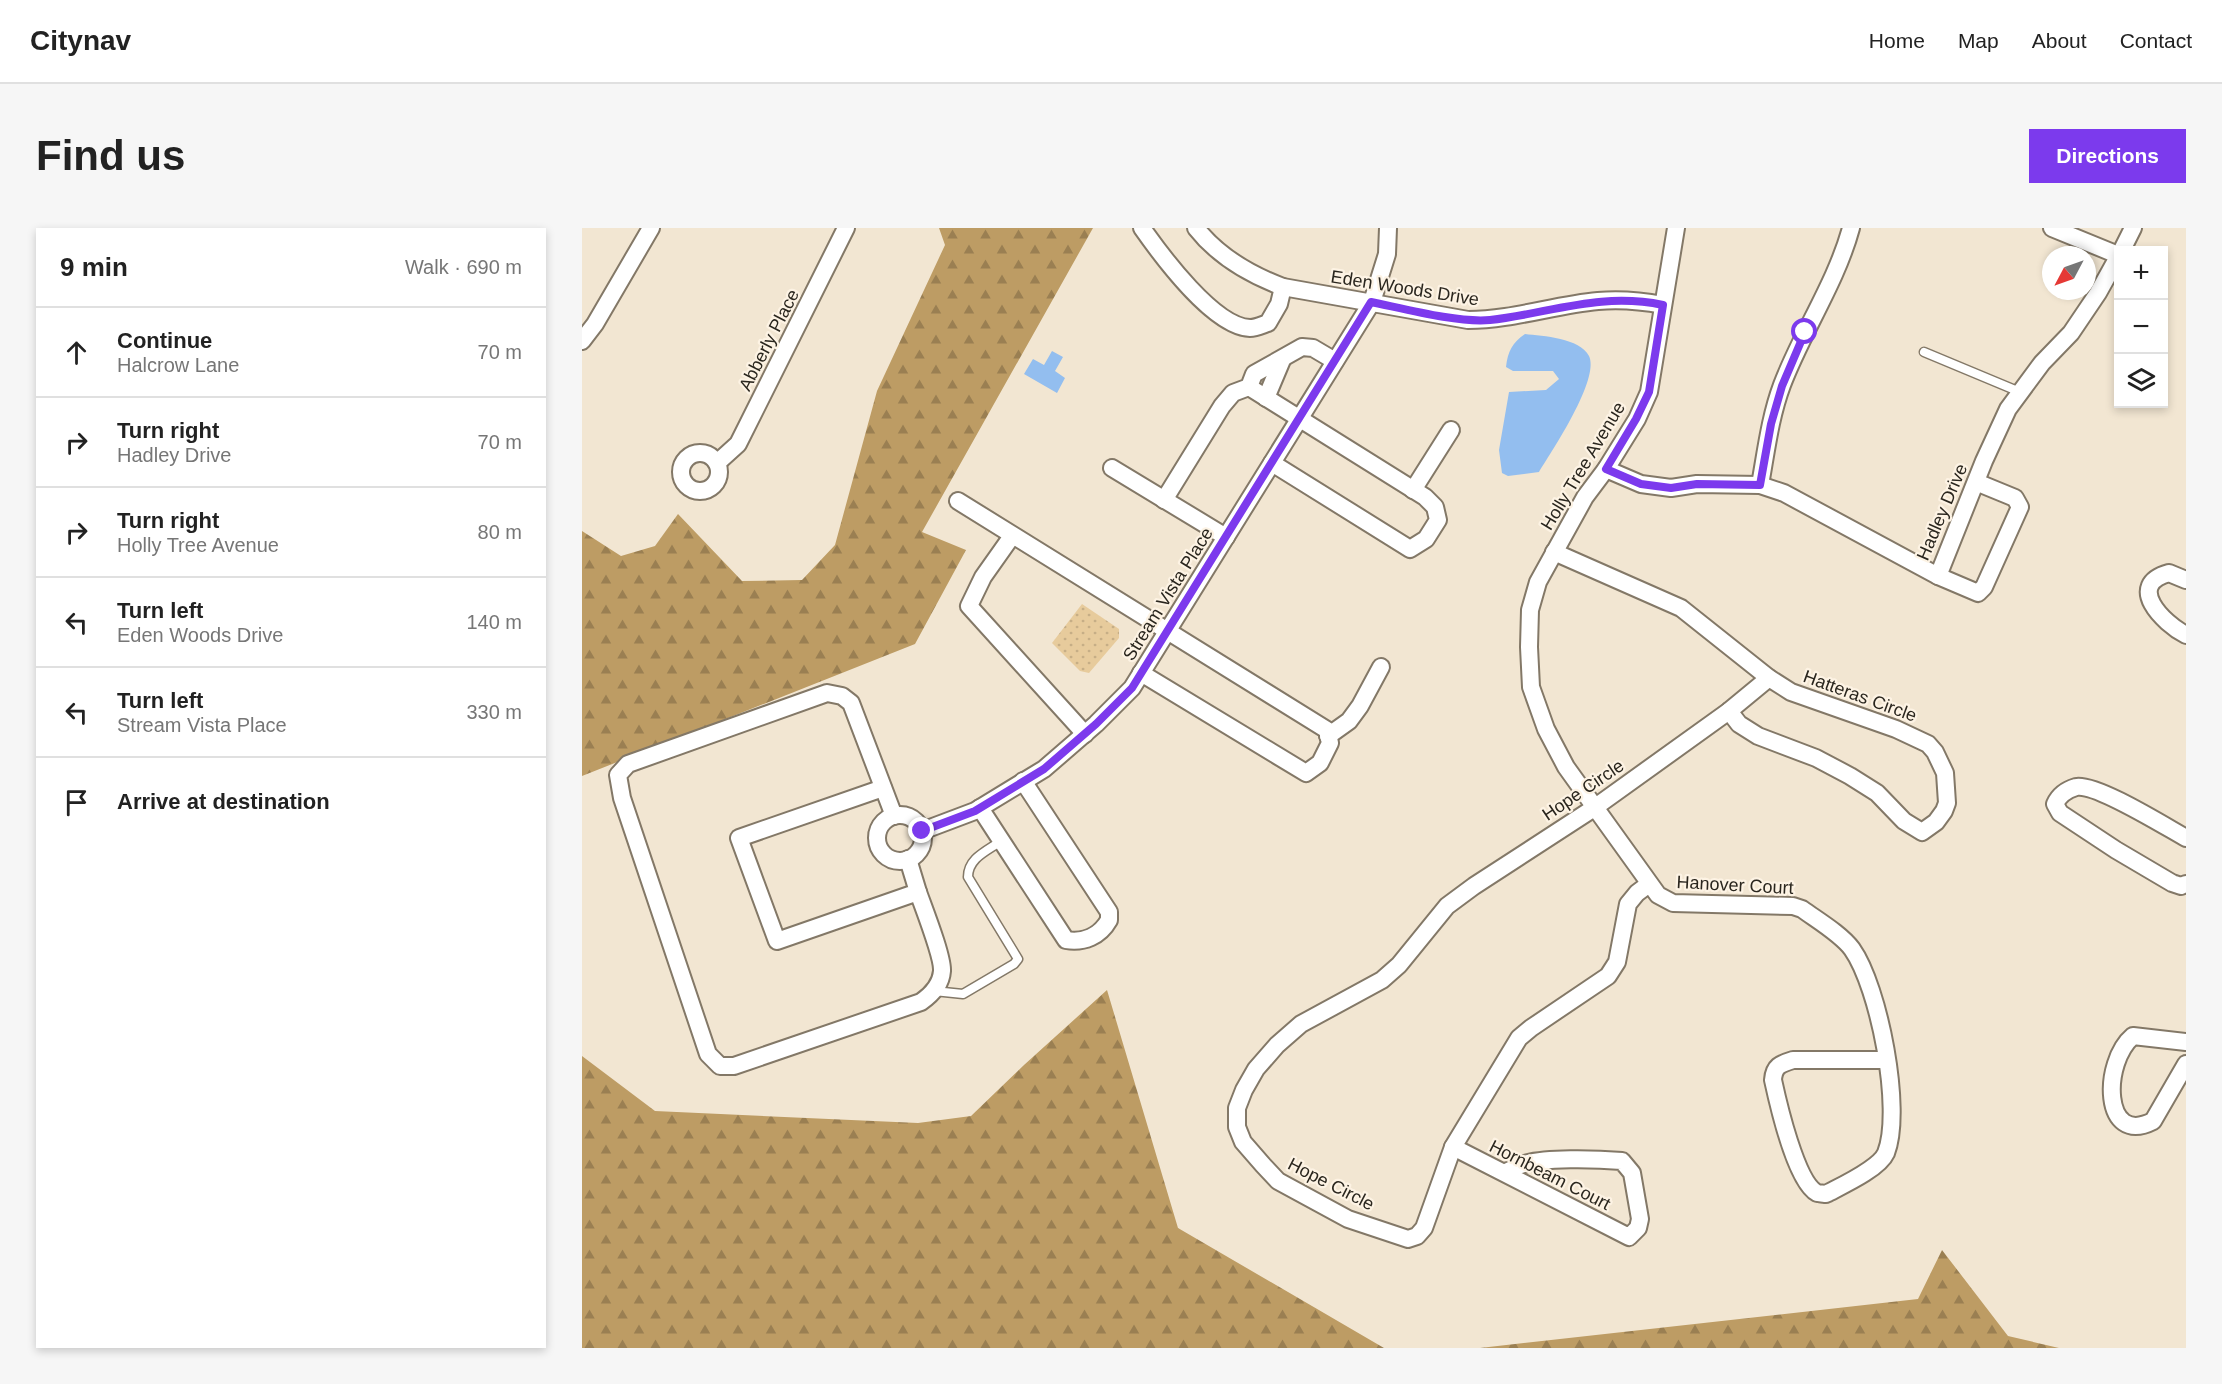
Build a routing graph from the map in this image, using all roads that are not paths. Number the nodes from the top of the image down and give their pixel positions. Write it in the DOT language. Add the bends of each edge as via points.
graph roads {
  1 [pos="651,228"];
  2 [pos="846,228"];
  3 [pos="1142,228"];
  4 [pos="1196,228"];
  5 [pos="1388,228"];
  6 [pos="1676,228"];
  7 [pos="1851,228"];
  8 [pos="2052,228"];
  9 [pos="2133,228"];
  10 [pos="2124,246"];
  11 [pos="2114,254"];
  12 [pos="2114,263"];
  13 [pos="1283,287"];
  14 [pos="1371,302"];
  15 [pos="1663,305"];
  16 [pos="582,341"];
  17 [pos="1924,352"];
  18 [pos="1281,360"];
  19 [pos="1335,361"];
  20 [pos="1249,387"];
  21 [pos="2021,393"];
  22 [pos="1266,398"];
  23 [pos="1300,418"];
  24 [pos="1451,430"];
  25 [pos="717,463"];
  26 [pos="1272,463"];
  27 [pos="1112,468"];
  28 [pos="1606,469"];
  29 [pos="1976,482"];
  30 [pos="1760,485"];
  31 [pos="1413,490"];
  32 [pos="1164,500"];
  33 [pos="958,501"];
  34 [pos="1012,536"];
  35 [pos="1226,537"];
  36 [pos="1554,552"];
  37 [pos="1938,576"];
  38 [pos="2186,580"];
  39 [pos="1167,632"];
  40 [pos="2186,635"];
  41 [pos="1381,667"];
  42 [pos="1141,673"];
  43 [pos="1769,678"];
  44 [pos="1729,711"];
  45 [pos="1084,734"];
  46 [pos="1328,736"];
  47 [pos="1023,781"];
  48 [pos="884,788"];
  49 [pos="980,808"];
  50 [pos="1594,808"];
  51 [pos="894,816"];
  52 [pos="922,831"];
  53 [pos="2186,838"];
  54 [pos="1001,841"];
  55 [pos="908,860"];
  56 [pos="1649,884"];
  57 [pos="2186,884"];
  58 [pos="918,892"];
  59 [pos="934,991"];
  60 [pos="2186,1042"];
  61 [pos="1887,1060"];
  62 [pos="2186,1064"];
  63 [pos="1453,1147"];
  64 [pos="1504,1173"];
  1 -- 16 [label="street"];
  2 -- 25 [label="street, Abberly Place" via="738,444"];
  3 -- 13 [label="street" via="1174,272 1229,322 1249,328 1268,322 1279,304"];
  4 -- 13 [label="street, Eden Woods Drive" via="1224,256 1257,277"];
  5 -- 14 [label="street, Stream Vista Place" via="1387,254"];
  6 -- 15 [label="street, Holly Tree Avenue"];
  7 -- 30 [label="street" via="1782,386"];
  8 -- 11 [label="street"];
  9 -- 10 [label="street"];
  12 -- 21 [label="street, Hadley Drive" via="2071,333 2042,363"];
  13 -- 14 [label="street, Eden Woods Drive"];
  14 -- 15 [label="street, Eden Woods Drive" via="1468,320 1489,320 1597,301"];
  14 -- 19 [label="street, Stream Vista Place"];
  15 -- 28 [label="street, Holly Tree Avenue" via="1649,392"];
  17 -- 21 [label="lane"];
  18 -- 19 [label="street" via="1302,347 1313,348"];
  18 -- 20 [label="street" via="1254,374"];
  18 -- 22 [label="street"];
  19 -- 23 [label="street, Stream Vista Place"];
  20 -- 22 [label="street"];
  20 -- 32 [label="street" via="1233,393 1222,406"];
  21 -- 29 [label="street, Hadley Drive" via="2008,410"];
  22 -- 23 [label="street"];
  23 -- 26 [label="street, Stream Vista Place"];
  23 -- 31 [label="street"];
  24 -- 31 [label="street"];
  26 -- 31 [label="street" via="1410,549 1426,539 1438,520 1435,507"];
  26 -- 35 [label="street, Stream Vista Place"];
  27 -- 32 [label="street"];
  28 -- 30 [label="street, Hadley Drive" via="1641,484 1671,488 1697,484"];
  28 -- 36 [label="street, Holly Tree Avenue"];
  29 -- 37 [label="street, Hadley Drive"];
  29 -- 37 [label="street" via="2015,498 2020,507 1978,593"];
  30 -- 37 [label="street, Hadley Drive" via="1822,512"];
  32 -- 35 [label="street"];
  33 -- 34 [label="street"];
  34 -- 39 [label="street"];
  34 -- 45 [label="street" via="983,577 969,606"];
  35 -- 39 [label="street, Stream Vista Place"];
  36 -- 43 [label="street, Hatteras Circle" via="1682,608"];
  36 -- 50 [label="street, Holly Tree Avenue" via="1538,582 1530,610 1531,687 1546,729"];
  38 -- 40 [label="street" via="2169,573 2158,576 2148,589 2159,615"];
  39 -- 42 [label="street, Stream Vista Place"];
  39 -- 46 [label="street" via="1327,730"];
  41 -- 46 [label="street" via="1360,706"];
  42 -- 45 [label="street, Stream Vista Place" via="1132,688"];
  42 -- 46 [label="street" via="1306,773 1320,763 1330,743"];
  43 -- 44 [label="street, Hope Circle"];
  43 -- 44 [label="street, Hatteras Circle" via="1791,692 1928,744 1945,773 1948,788 1944,811 1936,822 1922,832 1877,793 1850,776 1758,736 1739,724"];
  44 -- 50 [label="street, Hope Circle"];
  45 -- 47 [label="street, Stream Vista Place" via="1044,769"];
  47 -- 49 [label="street, Stream Vista Place"];
  47 -- 54 [label="street" via="1109,912 1105,927 1078,942 1066,940"];
  48 -- 51 [label="street"];
  48 -- 58 [label="street" via="739,838 777,941"];
  48 -- 59 [label="street" via="852,703 827,693 628,764 618,775 622,798 708,1054 720,1066 734,1066 921,1002"];
  49 -- 52 [label="street, Stream Vista Place"];
  49 -- 54 [label="street"];
  50 -- 56 [label="street, Hanover Court"];
  50 -- 63 [label="street, Hope Circle" via="1447,906 1382,980 1301,1024 1256,1069 1237,1108 1237,1127 1243,1142 1278,1181 1348,1219 1408,1239 1424,1228"];
  51 -- 52 [label="street" via="910,817"];
  51 -- 55 [label="street" via="882,824 878,845 894,860"];
  52 -- 55 [label="street" via="922,845"];
  53 -- 57 [label="street" via="2100,792 2078,787 2062,793 2055,804 2060,813 2116,850 2172,883"];
  54 -- 59 [label="lane" via="974,859 968,877 1018,958 963,994"];
  55 -- 58 [label="street"];
  56 -- 61 [label="street, Hanover Court" via="1658,895 1673,903 1793,906 1828,928 1851,948 1866,978"];
  56 -- 63 [label="street, Hope Circle" via="1628,904 1617,962 1608,976 1519,1038"];
  58 -- 59 [label="street" via="942,969"];
  60 -- 62 [label="street" via="2133,1036 2127,1042 2112,1073 2116,1113 2125,1123 2136,1127 2153,1121"];
  61 -- 61 [label="street, Hanover Court" via="1793,1059 1774,1070 1789,1144 1809,1186 1817,1193 1826,1194 1875,1166 1886,1155 1891,1121"];
  63 -- 64 [label="street, Hornbeam Court"];
  64 -- 64 [label="street, Hornbeam Court" via="1533,1162 1622,1161 1632,1173 1640,1219 1634,1234 1629,1238"];
}
